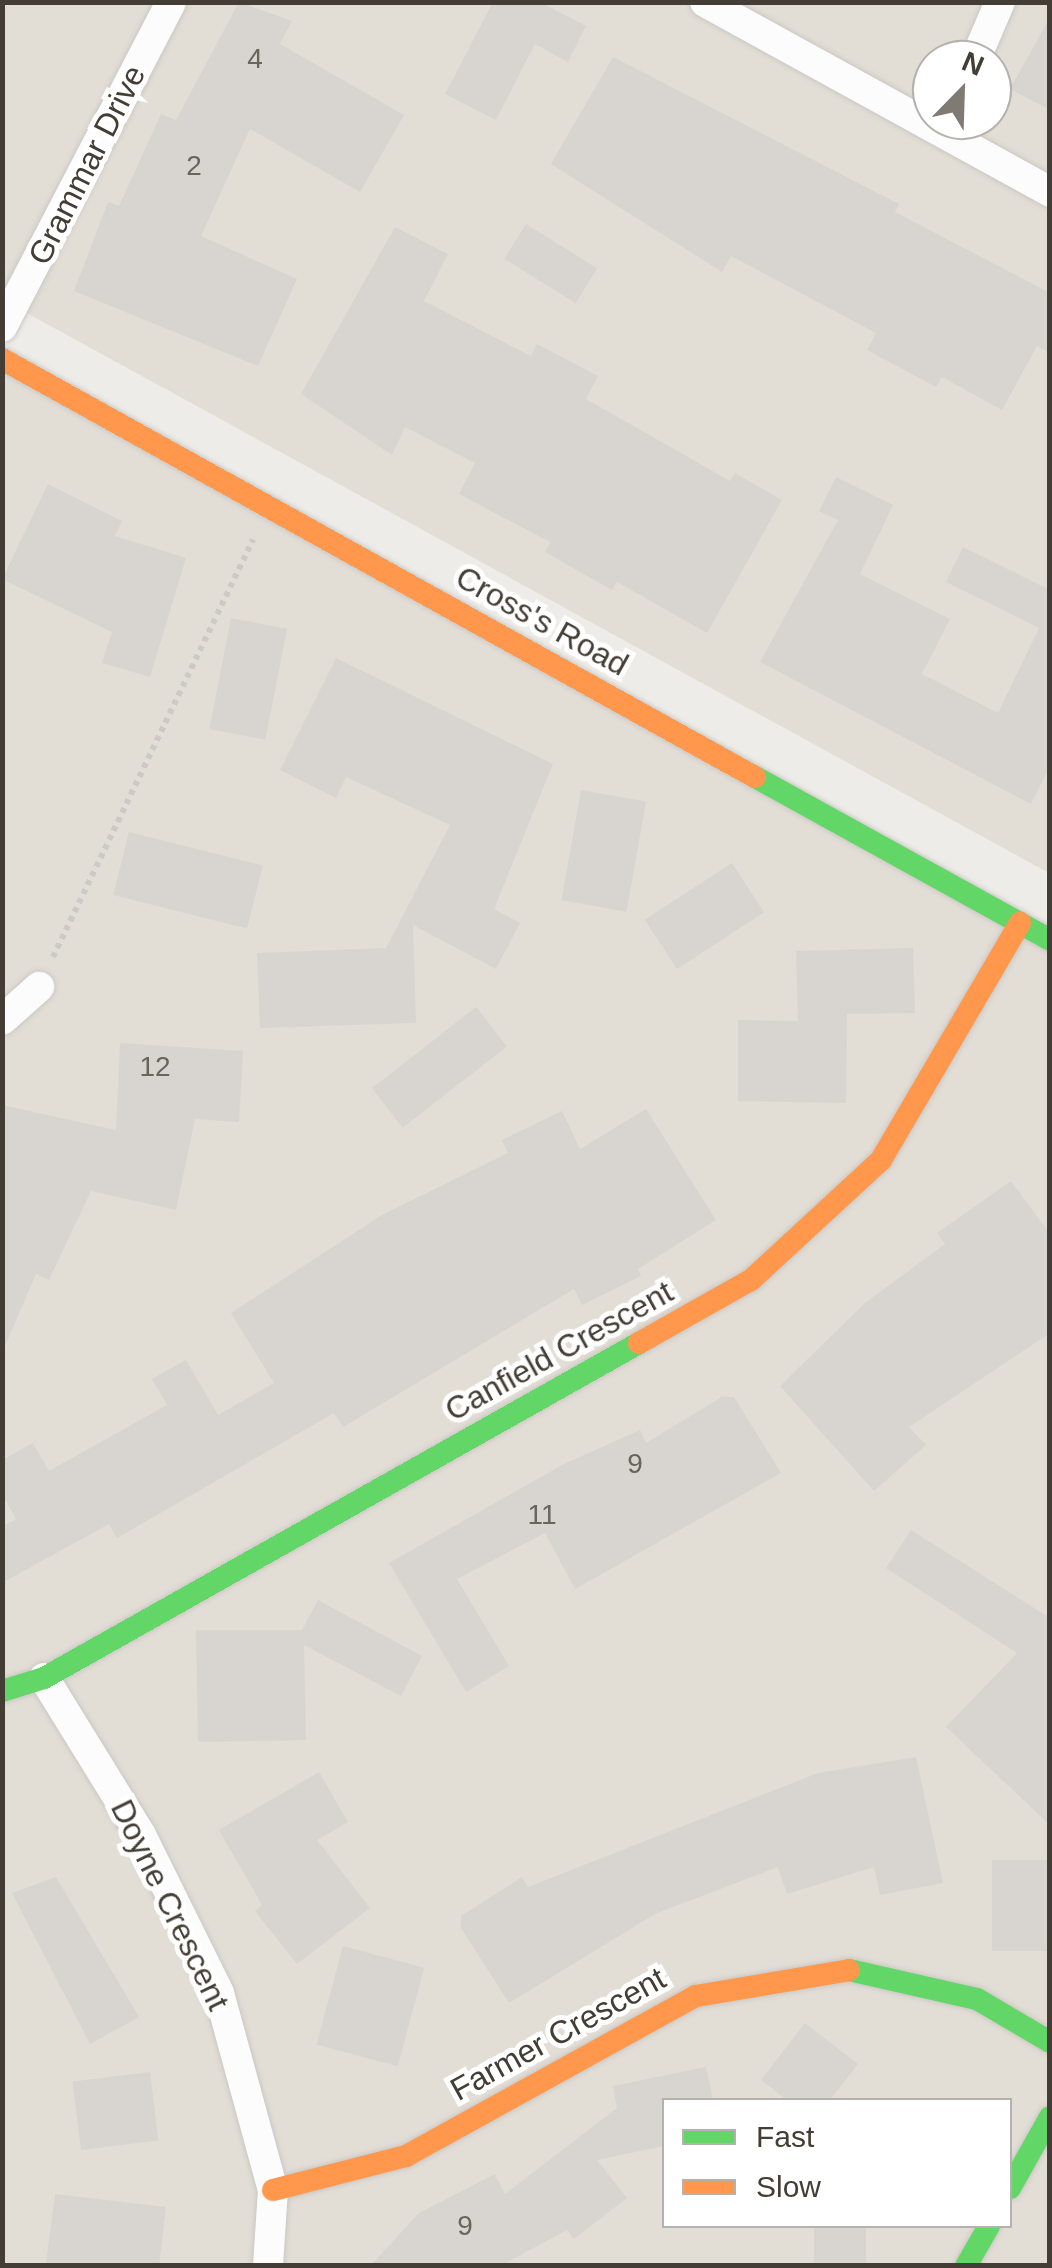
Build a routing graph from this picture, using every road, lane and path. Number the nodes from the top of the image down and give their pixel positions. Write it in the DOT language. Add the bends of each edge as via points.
graph roads {
  1 [pos="170,2"];
  2 [pos="705,2"];
  3 [pos="1000,2"];
  4 [pos="983,40"];
  5 [pos="912,109"];
  6 [pos="968,140"];
  7 [pos="1050,192"];
  8 [pos="2,326"];
  9 [pos="2,359"];
  10 [pos="268,506"];
  11 [pos="1020,924"];
  12 [pos="1050,940"];
  13 [pos="39,987"];
  14 [pos="2,1020"];
  15 [pos="44,1678"];
  16 [pos="2,1691"];
  17 [pos="1050,2042"];
  18 [pos="1050,2117"];
  19 [pos="1012,2184"];
  20 [pos="273,2190"];
  21 [pos="987,2228"];
  22 [pos="268,2266"];
  23 [pos="966,2266"];
  1 -- 8 [label="street, Grammar Drive"];
  2 -- 5 [label="street"];
  3 -- 4 [label="street"];
  6 -- 7 [label="street"];
  9 -- 10 [label="street, Cross's Road"];
  10 -- 11 [label="street, Cross's Road"];
  10 -- 13 [label="path"];
  11 -- 12 [label="street, Cross's Road"];
  11 -- 15 [label="street, Canfield Crescent" via="880,1160 751,1280"];
  13 -- 14 [label="street"];
  15 -- 16 [label="street, Canfield Crescent"];
  15 -- 20 [label="street, Doyne Crescent" via="142,1835 219,1993"];
  17 -- 20 [label="street, Farmer Crescent" via="977,1999 852,1970 696,1996 406,2156"];
  18 -- 19 [label="street"];
  20 -- 22 [label="street, Doyne Crescent"];
  21 -- 23 [label="street"];
}
